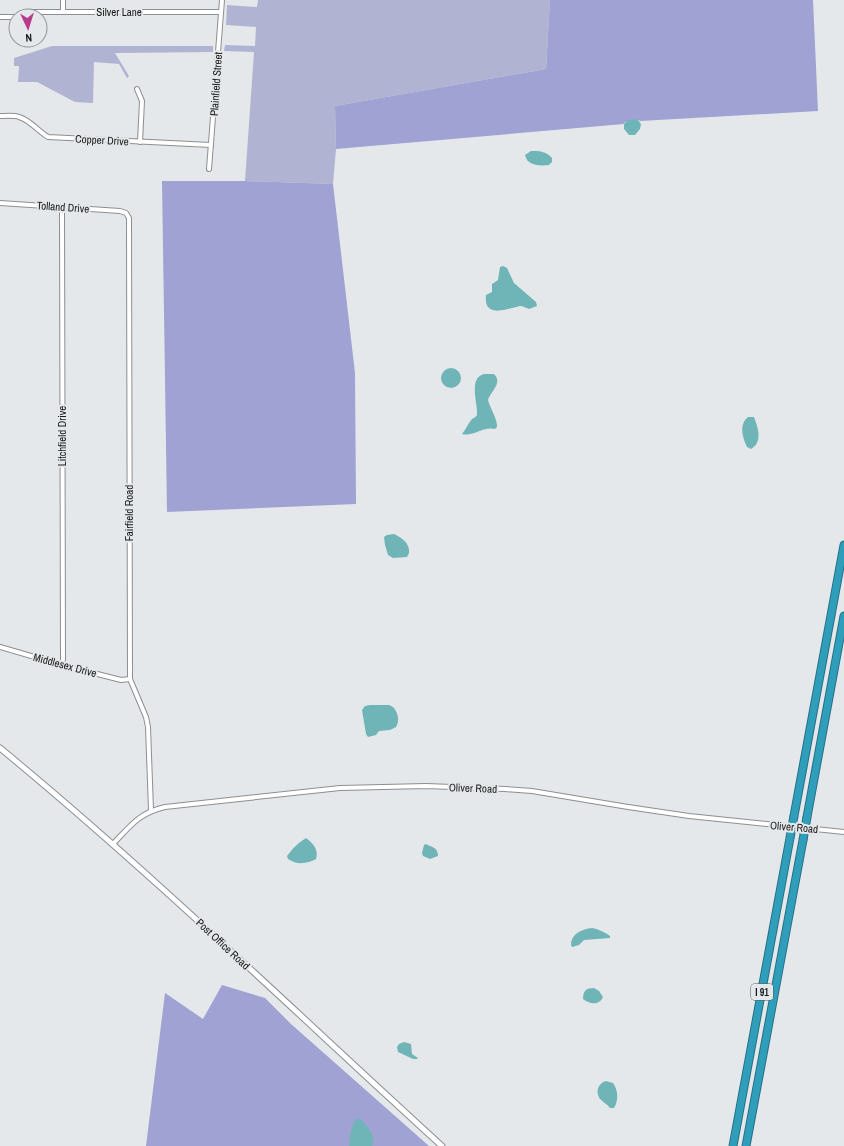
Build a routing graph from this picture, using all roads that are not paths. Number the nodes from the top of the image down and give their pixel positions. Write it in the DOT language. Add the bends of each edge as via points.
graph roads {
  1 [pos="63,0"];
  2 [pos="222,0"];
  3 [pos="48,12"];
  4 [pos="63,12"];
  5 [pos="221,12"];
  6 [pos="137,89"];
  7 [pos="0,116"];
  8 [pos="140,142"];
  9 [pos="211,145"];
  10 [pos="209,169"];
  11 [pos="0,203"];
  12 [pos="62,207"];
  13 [pos="126,213"];
  14 [pos="844,545"];
  15 [pos="844,616"];
  16 [pos="0,647"];
  17 [pos="62,665"];
  18 [pos="130,679"];
  19 [pos="0,748"];
  20 [pos="151,810"];
  21 [pos="844,832"];
  22 [pos="114,844"];
  23 [pos="442,1146"];
  24 [pos="733,1146"];
  25 [pos="746,1146"];
  1 -- 4 [label="street"];
  2 -- 5 [label="street, Plainfield Street"];
  3 -- 4 [label="street, Silver Lane"];
  4 -- 5 [label="street, Silver Lane"];
  5 -- 9 [label="street, Plainfield Street"];
  6 -- 8 [label="street" via="142,101"];
  7 -- 8 [label="street, Copper Drive" via="19,117 29,121 48,137"];
  8 -- 9 [label="street, Copper Drive"];
  9 -- 10 [label="street, Plainfield Street"];
  11 -- 12 [label="street, Tolland Drive"];
  12 -- 13 [label="street, Tolland Drive"];
  12 -- 17 [label="street, Litchfield Drive"];
  13 -- 18 [label="street, Fairfield Road" via="129,218 130,293"];
  14 -- 24 [label="highway, I 91, bridge"];
  15 -- 25 [label="highway, I 91, bridge"];
  16 -- 17 [label="street, Middlesex Drive"];
  17 -- 18 [label="street, Middlesex Drive" via="121,680"];
  18 -- 20 [label="street, Fairfield Road" via="148,727"];
  19 -- 22 [label="street, Post Office Road"];
  20 -- 21 [label="street, Oliver Road" via="340,788 426,786 532,791 689,816"];
  20 -- 22 [label="street, Oliver Road" via="133,823"];
  22 -- 23 [label="street, Post Office Road"];
}
